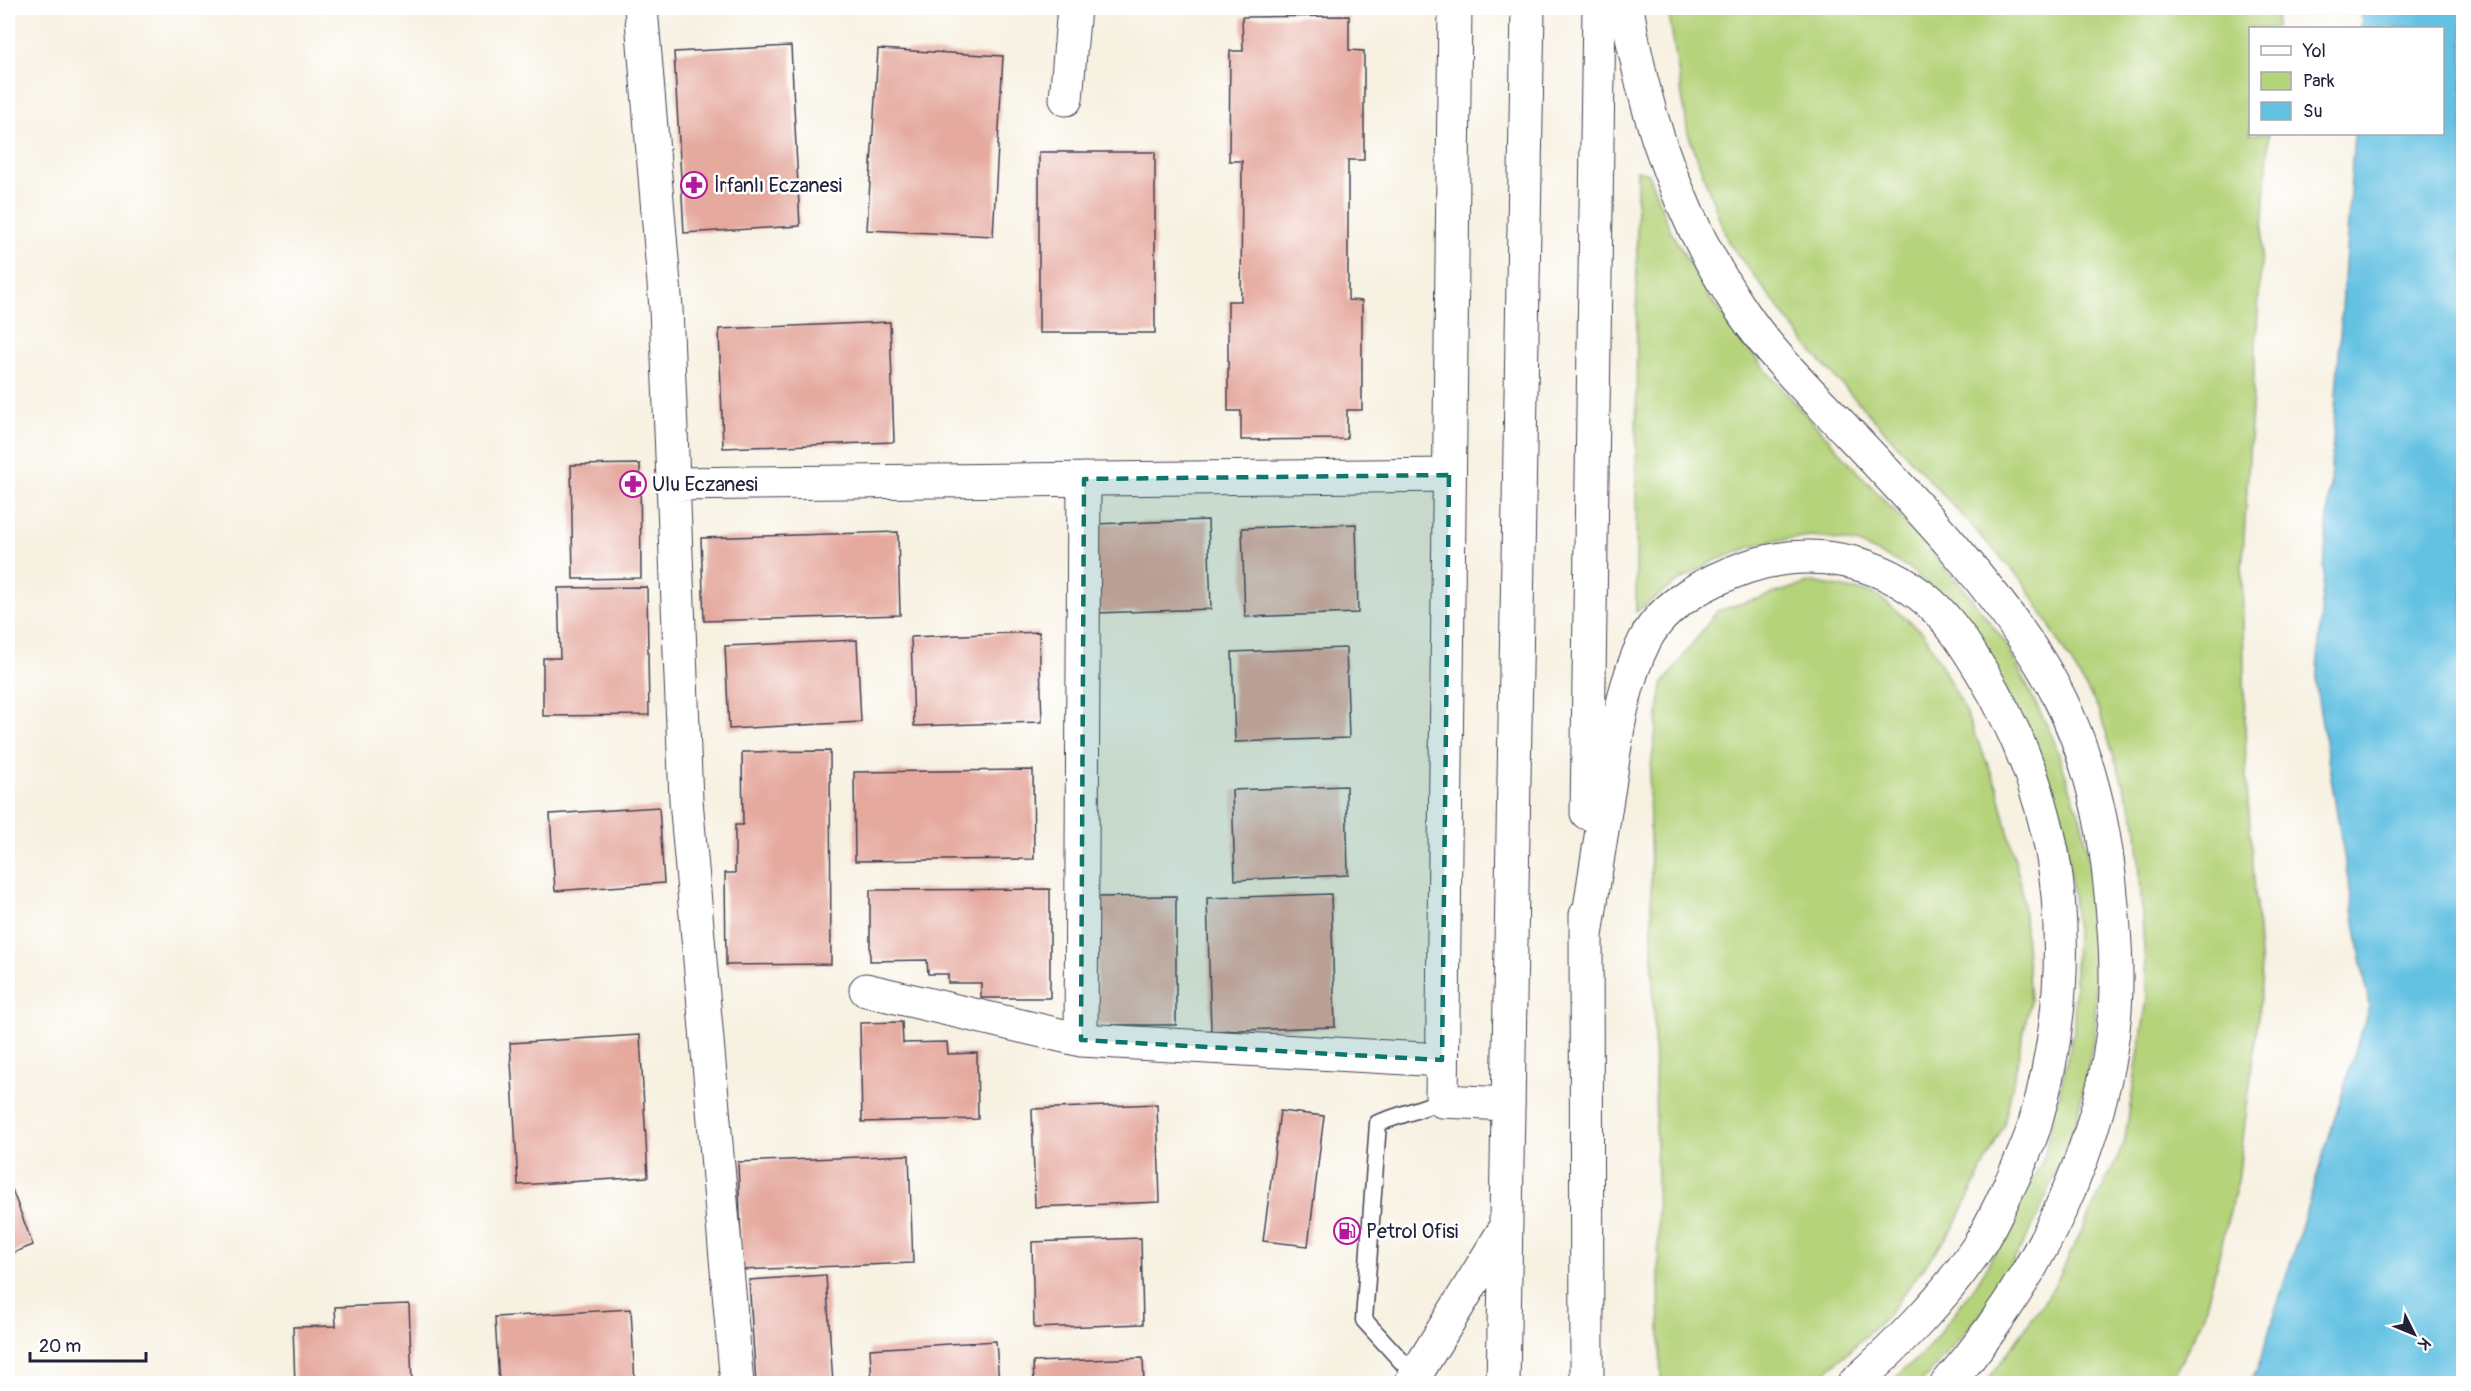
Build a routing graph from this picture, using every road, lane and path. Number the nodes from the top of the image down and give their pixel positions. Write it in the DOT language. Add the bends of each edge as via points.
graph roads {
  1 [pos="641,8"];
  2 [pos="1074,8"];
  3 [pos="1455,8"];
  4 [pos="1528,8"];
  5 [pos="1599,8"];
  6 [pos="1627,8"];
  7 [pos="1066,99"];
  8 [pos="1449,475"];
  9 [pos="1084,479"];
  10 [pos="673,484"];
  11 [pos="1586,936"];
  12 [pos="866,990"];
  13 [pos="1081,1040"];
  14 [pos="1442,1060"];
  15 [pos="1442,1101"];
  16 [pos="1508,1104"];
  17 [pos="1506,1228"];
  18 [pos="1412,1380"];
  19 [pos="737,1383"];
  20 [pos="1503,1383"];
  21 [pos="1587,1383"];
  22 [pos="1854,1383"];
  23 [pos="1947,1383"];
  1 -- 10 [label="main road" via="666,308"];
  2 -- 7 [label="main road"];
  3 -- 8 [label="main road"];
  4 -- 16 [label="main road"];
  5 -- 11 [label="main road"];
  6 -- 23 [label="main road" via="1642,83 1666,163 1687,214 1726,285 1744,315 1794,375 1931,522 2009,618 2040,663 2067,713 2098,808 2113,918 2115,1010 2108,1064 2092,1132 2073,1184 2015,1294 1989,1333"];
  8 -- 9 [label="main road"];
  8 -- 14 [label="main road"];
  9 -- 10 [label="main road"];
  9 -- 13 [label="main road"];
  10 -- 19 [label="main road" via="686,800"];
  11 -- 21 [label="main road"];
  11 -- 22 [label="main road" via="1625,696 1645,640 1657,622 1676,605 1724,575 1785,558 1840,559 1864,565 1889,575 1932,604 1968,649 2008,718 2046,824 2058,895 2061,945 2054,1034 2033,1130 1977,1249 1894,1348"];
  12 -- 13 [label="main road"];
  13 -- 14 [label="main road"];
  14 -- 15 [label="main road"];
  15 -- 16 [label="main road"];
  15 -- 18 [label="lane" via="1378,1123 1364,1320"];
  16 -- 17 [label="main road"];
  17 -- 18 [label="main road"];
  17 -- 20 [label="main road"];
}
